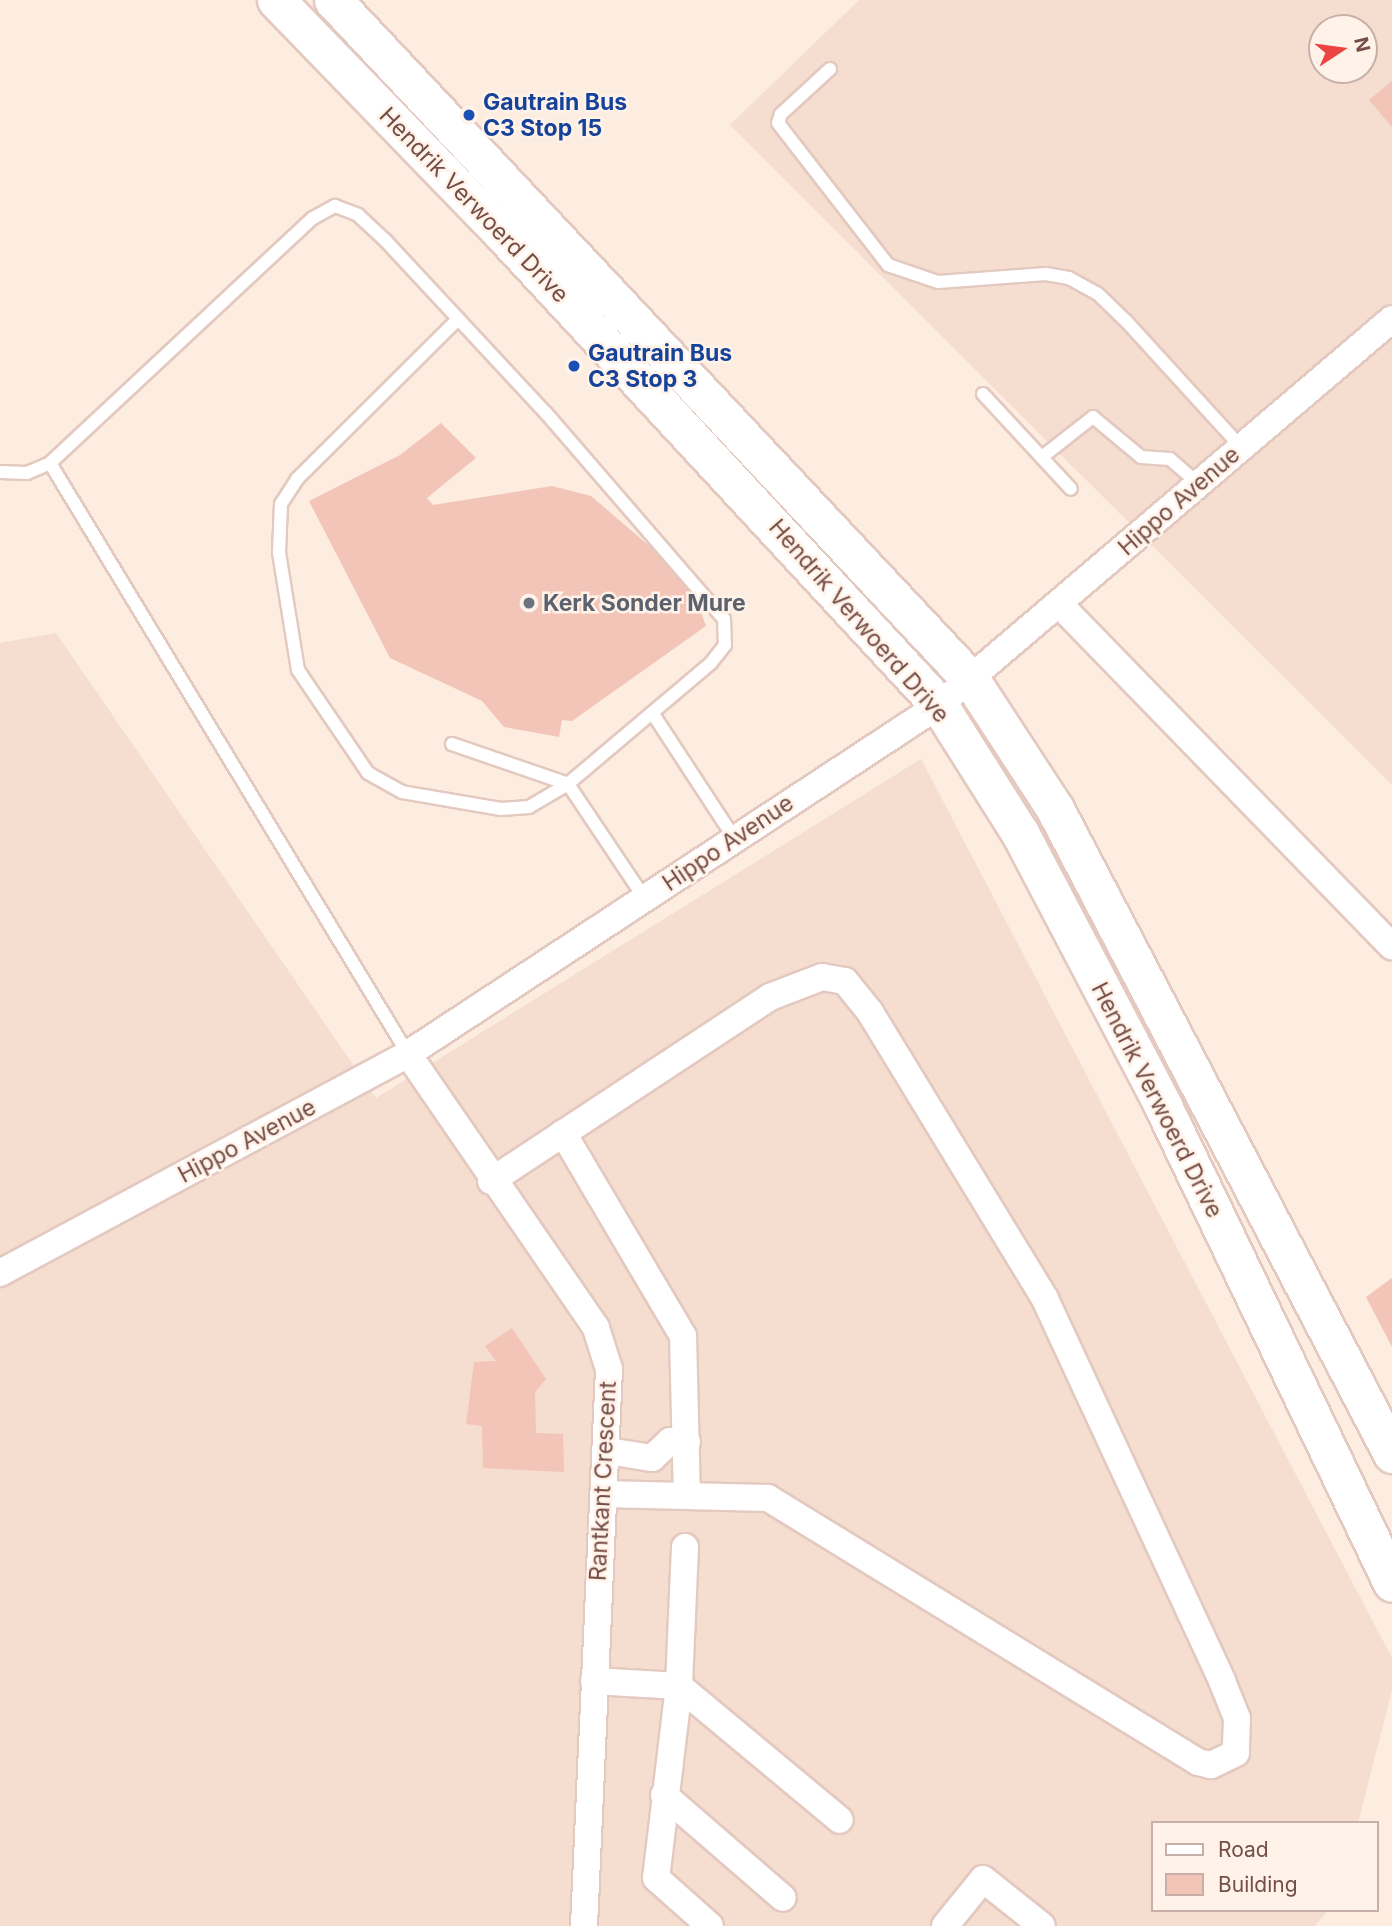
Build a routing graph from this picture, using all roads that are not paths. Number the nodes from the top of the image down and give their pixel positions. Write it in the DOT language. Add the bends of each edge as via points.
graph roads {
  1 [pos="276,0"];
  2 [pos="333,0"];
  3 [pos="830,69"];
  4 [pos="458,319"];
  5 [pos="1392,319"];
  6 [pos="983,394"];
  7 [pos="1241,447"];
  8 [pos="1042,457"];
  9 [pos="50,463"];
  10 [pos="0,472"];
  11 [pos="1198,484"];
  12 [pos="1071,489"];
  13 [pos="1060,605"];
  14 [pos="971,680"];
  15 [pos="939,705"];
  16 [pos="653,714"];
  17 [pos="452,744"];
  18 [pos="568,784"];
  19 [pos="734,838"];
  20 [pos="645,899"];
  21 [pos="1392,946"];
  22 [pos="408,1054"];
  23 [pos="563,1133"];
  24 [pos="491,1181"];
  25 [pos="0,1273"];
  26 [pos="687,1442"];
  27 [pos="608,1451"];
  28 [pos="1392,1454"];
  29 [pos="603,1494"];
  30 [pos="687,1496"];
  31 [pos="685,1547"];
  32 [pos="1392,1583"];
  33 [pos="594,1681"];
  34 [pos="679,1686"];
  35 [pos="664,1795"];
  36 [pos="840,1820"];
  37 [pos="783,1898"];
  38 [pos="584,1926"];
  39 [pos="710,1926"];
  40 [pos="945,1926"];
  41 [pos="1042,1926"];
  1 -- 15 [label="main road, Hendrik Verwoerd Drive" via="510,242"];
  2 -- 14 [label="main road, Hendrik Verwoerd Drive"];
  3 -- 7 [label="lane" via="778,123 888,265 938,282 1046,274 1069,278 1098,293"];
  4 -- 9 [label="lane" via="358,215 335,206 313,218"];
  4 -- 16 [label="lane" via="724,619 719,653"];
  4 -- 18 [label="lane" via="297,479 281,504 279,552 298,670 327,720 368,774 386,786 500,809 529,807"];
  5 -- 7 [label="street, Hippo Avenue"];
  6 -- 8 [label="lane"];
  7 -- 11 [label="street, Hippo Avenue"];
  8 -- 11 [label="lane" via="1093,417 1141,457 1170,459"];
  8 -- 12 [label="lane"];
  9 -- 10 [label="lane" via="26,473"];
  9 -- 22 [label="lane"];
  11 -- 13 [label="street, Hippo Avenue"];
  13 -- 14 [label="street, Hippo Avenue"];
  13 -- 21 [label="street"];
  14 -- 15 [label="street, Hippo Avenue"];
  14 -- 28 [label="main road, Hendrik Verwoerd Drive" via="1061,820"];
  15 -- 19 [label="street, Hippo Avenue"];
  15 -- 32 [label="main road, Hendrik Verwoerd Drive" via="1020,832 1163,1104"];
  16 -- 18 [label="lane"];
  16 -- 19 [label="lane"];
  17 -- 18 [label="lane"];
  18 -- 20 [label="lane"];
  19 -- 20 [label="street, Hippo Avenue"];
  20 -- 22 [label="street, Hippo Avenue"];
  22 -- 24 [label="street, Rantkant Crescent"];
  22 -- 25 [label="street, Hippo Avenue"];
  23 -- 24 [label="street"];
  23 -- 26 [label="street" via="678,1323 685,1360"];
  23 -- 30 [label="street" via="770,997 821,977 845,981 870,1012 1045,1299 1222,1681 1237,1718 1236,1754 1212,1765 1198,1762 768,1498"];
  24 -- 27 [label="street, Rantkant Crescent" via="596,1328 609,1369"];
  26 -- 27 [label="street" via="668,1442 652,1458"];
  26 -- 30 [label="street"];
  27 -- 29 [label="street, Rantkant Crescent"];
  29 -- 30 [label="street"];
  29 -- 33 [label="street, Rantkant Crescent"];
  31 -- 34 [label="street"];
  33 -- 34 [label="street"];
  33 -- 38 [label="street, Rantkant Crescent"];
  34 -- 35 [label="street"];
  34 -- 36 [label="street"];
  35 -- 37 [label="street"];
  35 -- 39 [label="street" via="656,1878"];
  40 -- 41 [label="street" via="983,1879"];
}
